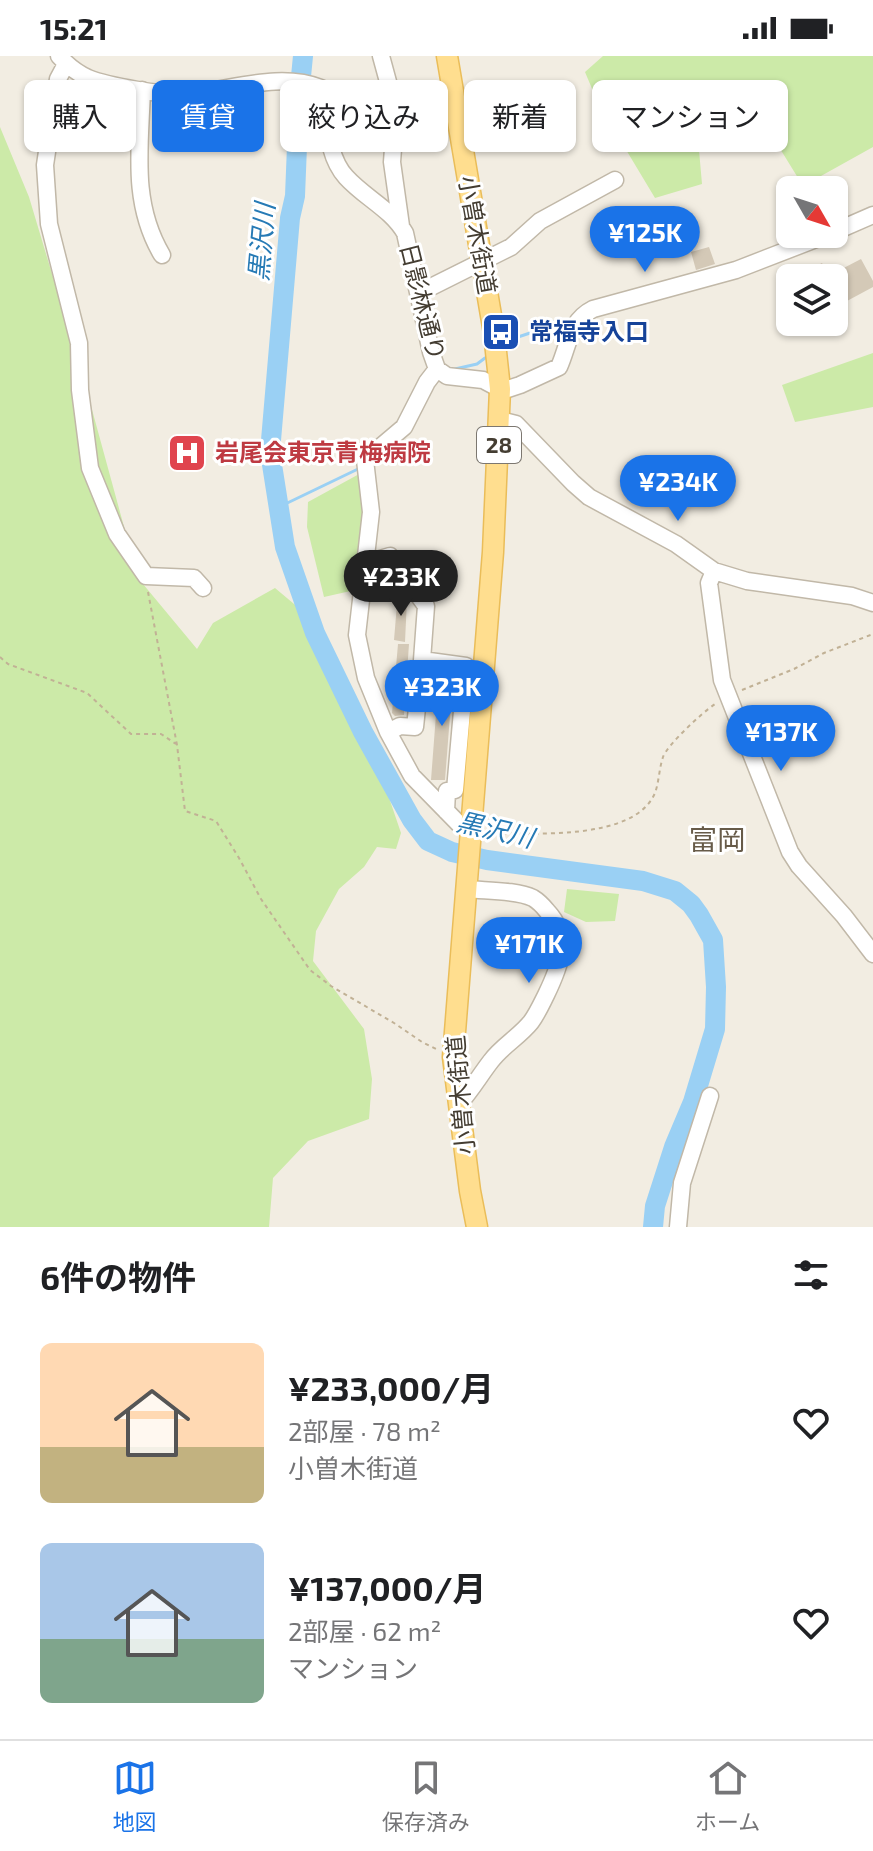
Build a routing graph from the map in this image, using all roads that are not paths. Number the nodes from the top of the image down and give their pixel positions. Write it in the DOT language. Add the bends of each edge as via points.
graph roads {
  1 [pos="381,56"];
  2 [pos="447,56"];
  3 [pos="63,60"];
  4 [pos="142,90"];
  5 [pos="615,180"];
  6 [pos="873,215"];
  7 [pos="848,226"];
  8 [pos="401,227"];
  9 [pos="792,248"];
  10 [pos="162,255"];
  11 [pos="482,262"];
  12 [pos="419,293"];
  13 [pos="437,369"];
  14 [pos="500,389"];
  15 [pos="500,420"];
  16 [pos="367,563"];
  17 [pos="714,571"];
  18 [pos="203,588"];
  19 [pos="873,603"];
  20 [pos="422,660"];
  21 [pos="388,732"];
  22 [pos="446,811"];
  23 [pos="470,834"];
  24 [pos="467,882"];
  25 [pos="873,954"];
  26 [pos="710,1096"];
  27 [pos="458,1105"];
  28 [pos="477,1227"];
  29 [pos="678,1227"];
  1 -- 8 [label="street" via="393,100 392,162"];
  2 -- 11 [label="main road, 小曽木街道 / 28"];
  3 -- 4 [label="street, 日影林通り" via="95,81"];
  3 -- 18 [label="street" via="45,165 49,224 79,343 90,468 117,534 146,576 194,578"];
  4 -- 8 [label="street, 日影林通り" via="183,95 248,84 319,87 342,171"];
  4 -- 10 [label="street" via="140,192"];
  5 -- 11 [label="street" via="540,221 511,247"];
  6 -- 7 [label="street"];
  8 -- 12 [label="street, 日影林通り"];
  9 -- 14 [label="street" via="736,270 593,309 573,327 559,367"];
  11 -- 12 [label="street"];
  11 -- 14 [label="main road, 小曽木街道 / 28"];
  12 -- 13 [label="street, 日影林通り"];
  13 -- 14 [label="street, 日影林通り"];
  13 -- 16 [label="street" via="404,427 365,460 371,512"];
  14 -- 15 [label="main road, 小曽木街道 / 28"];
  15 -- 17 [label="street" via="516,424 589,497"];
  15 -- 23 [label="main road, 小曽木街道 / 28"];
  16 -- 20 [label="street" via="390,556 426,606"];
  16 -- 21 [label="street" via="357,635 366,678"];
  17 -- 19 [label="street"];
  17 -- 25 [label="street" via="709,583 722,680 790,852"];
  20 -- 21 [label="street" via="415,727"];
  20 -- 22 [label="street" via="466,666 455,790 447,791"];
  21 -- 22 [label="street" via="412,776"];
  22 -- 23 [label="street"];
  23 -- 24 [label="main road, 小曽木街道 / 28"];
  24 -- 27 [label="main road, 小曽木街道 / 28" via="453,1057"];
  24 -- 27 [label="street" via="535,899 551,915 562,940 555,977 537,1014 492,1059"];
  26 -- 29 [label="street" via="682,1183"];
  27 -- 28 [label="main road, 小曽木街道 / 28"];
}
